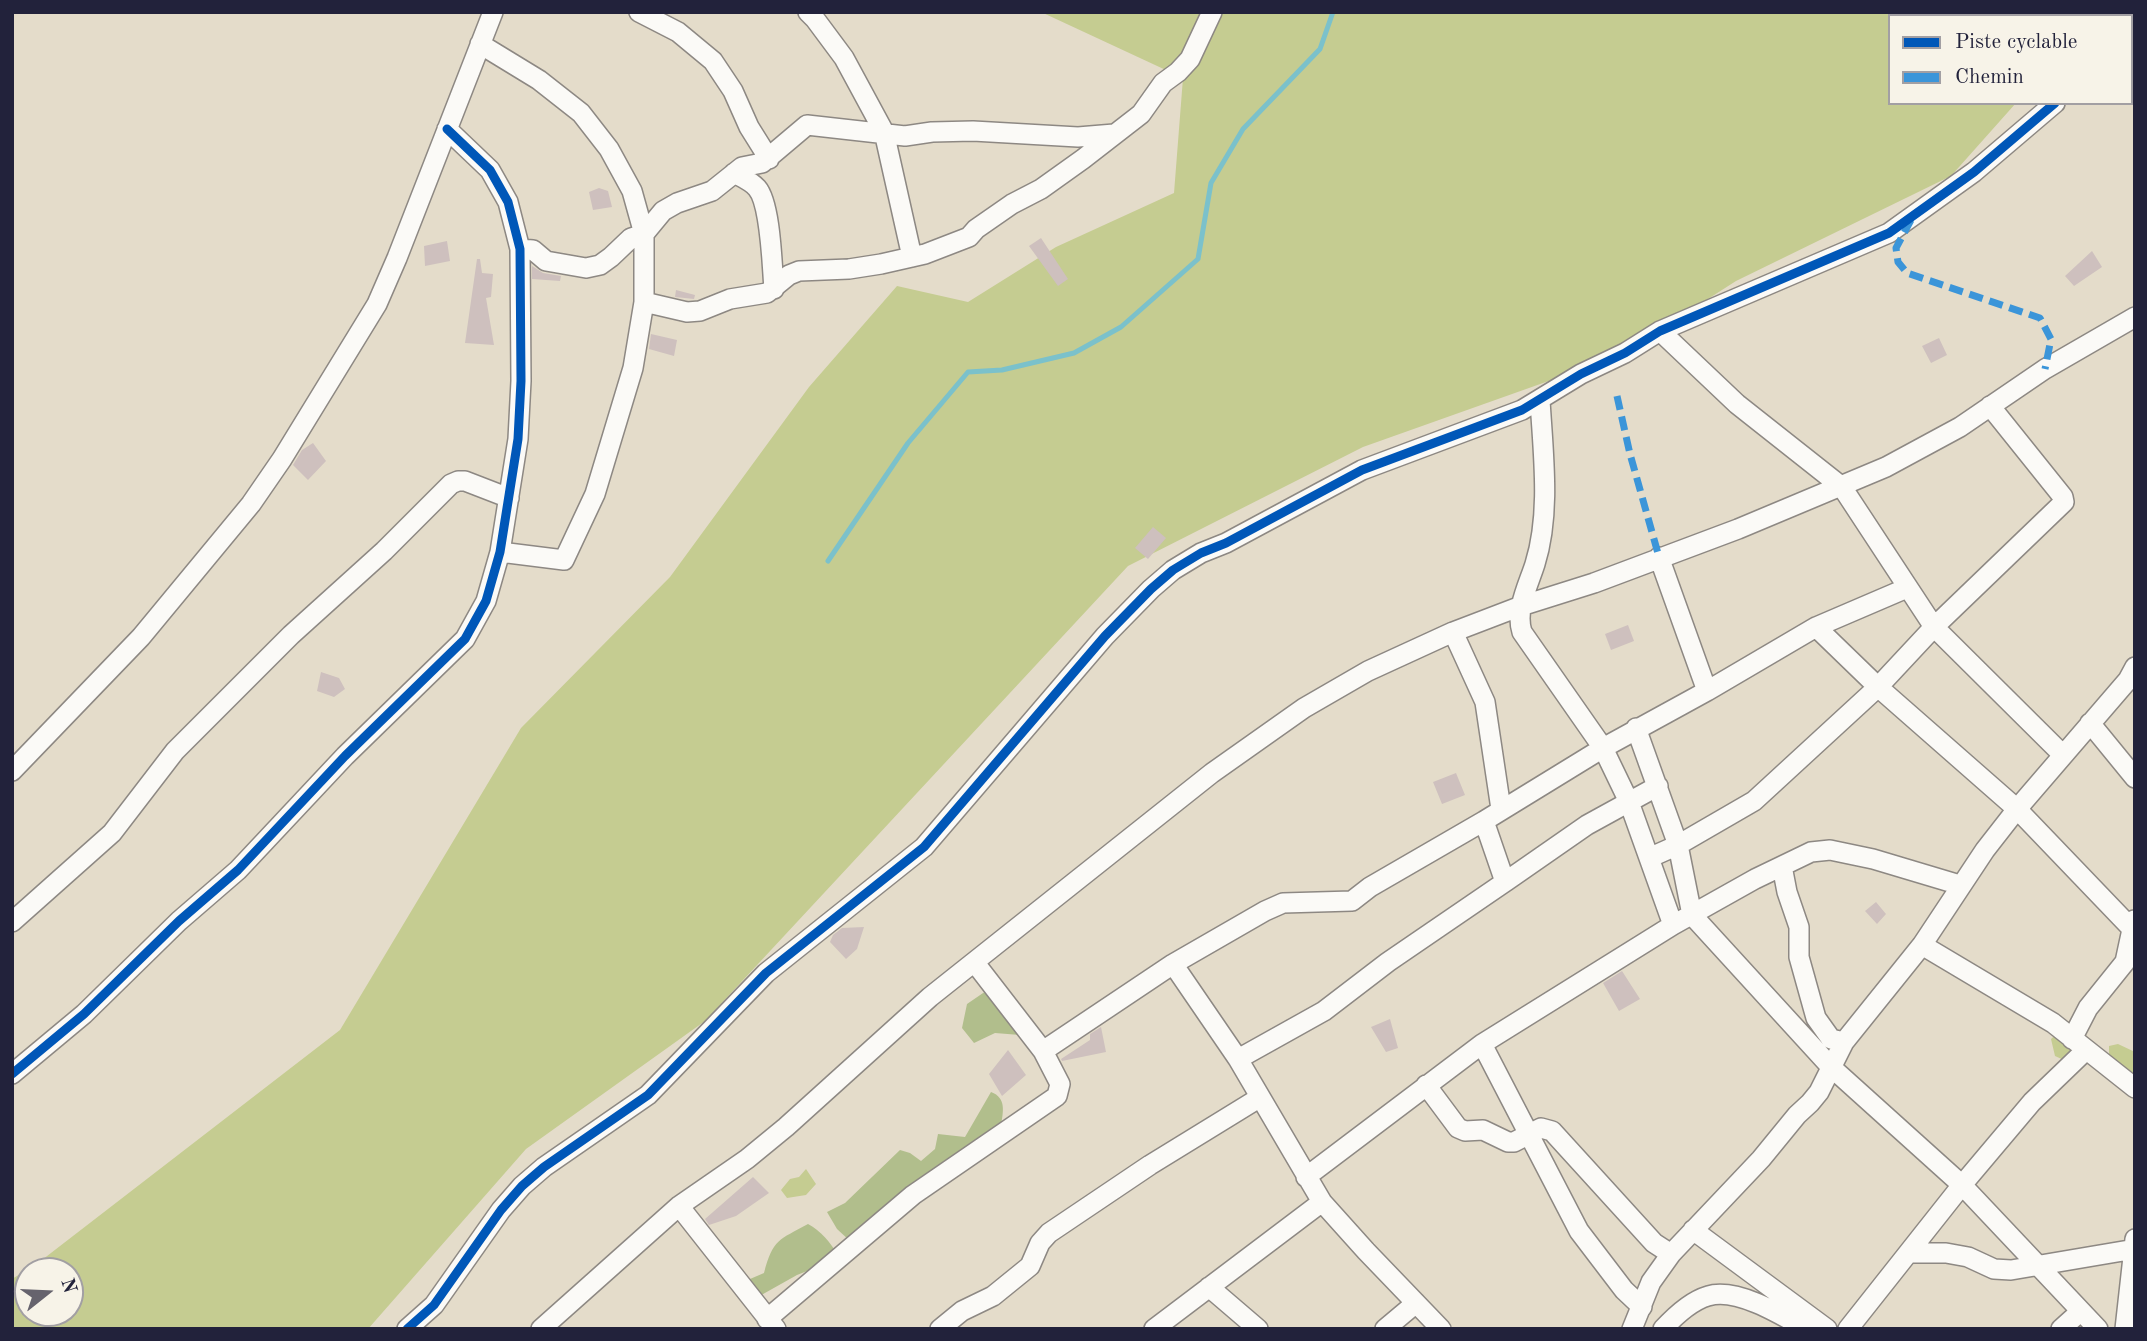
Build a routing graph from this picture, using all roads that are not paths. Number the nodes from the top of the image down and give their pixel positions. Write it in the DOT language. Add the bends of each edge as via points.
graph roads {
  1 [pos="493,12"];
  2 [pos="639,12"];
  3 [pos="808,12"];
  4 [pos="1212,12"];
  5 [pos="480,44"];
  6 [pos="2053,105"];
  7 [pos="447,129"];
  8 [pos="884,132"];
  9 [pos="1114,134"];
  10 [pos="769,159"];
  11 [pos="734,173"];
  12 [pos="644,234"];
  13 [pos="520,249"];
  14 [pos="912,257"];
  15 [pos="774,289"];
  16 [pos="644,302"];
  17 [pos="2135,317"];
  18 [pos="1660,331"];
  19 [pos="1540,400"];
  20 [pos="1990,406"];
  21 [pos="1842,487"];
  22 [pos="509,498"];
  23 [pos="500,552"];
  24 [pos="1658,557"];
  25 [pos="1907,588"];
  26 [pos="1521,606"];
  27 [pos="1816,626"];
  28 [pos="1934,627"];
  29 [pos="1453,632"];
  30 [pos="2135,667"];
  31 [pos="1878,687"];
  32 [pos="1707,691"];
  33 [pos="2090,723"];
  34 [pos="1636,728"];
  35 [pos="1603,748"];
  36 [pos="2063,755"];
  37 [pos="12,771"];
  38 [pos="2135,778"];
  39 [pos="1658,786"];
  40 [pos="1629,802"];
  41 [pos="2017,808"];
  42 [pos="1501,809"];
  43 [pos="1484,821"];
  44 [pos="1678,845"];
  45 [pos="1651,857"];
  46 [pos="1782,866"];
  47 [pos="1505,882"];
  48 [pos="1960,885"];
  49 [pos="1692,915"];
  50 [pos="12,922"];
  51 [pos="1673,925"];
  52 [pos="2134,926"];
  53 [pos="1922,945"];
  54 [pos="975,963"];
  55 [pos="1173,964"];
  56 [pos="1844,1042"];
  57 [pos="1482,1044"];
  58 [pos="2079,1044"];
  59 [pos="1042,1051"];
  60 [pos="1238,1059"];
  61 [pos="1831,1067"];
  62 [pos="12,1074"];
  63 [pos="1426,1085"];
  64 [pos="2135,1088"];
  65 [pos="1259,1098"];
  66 [pos="1529,1133"];
  67 [pos="1306,1177"];
  68 [pos="1962,1185"];
  69 [pos="1322,1202"];
  70 [pos="679,1206"];
  71 [pos="1693,1230"];
  72 [pos="2134,1246"];
  73 [pos="1910,1253"];
  74 [pos="1671,1254"];
  75 [pos="2037,1265"];
  76 [pos="1209,1287"];
  77 [pos="1416,1303"];
  78 [pos="1642,1307"];
  79 [pos="2081,1311"];
  80 [pos="772,1324"];
  81 [pos="407,1329"];
  82 [pos="541,1329"];
  83 [pos="940,1329"];
  84 [pos="1154,1329"];
  85 [pos="1258,1329"];
  86 [pos="1385,1329"];
  87 [pos="1441,1329"];
  88 [pos="1632,1329"];
  89 [pos="1663,1329"];
  90 [pos="1806,1329"];
  91 [pos="1827,1329"];
  92 [pos="1848,1329"];
  93 [pos="2062,1329"];
  94 [pos="2098,1329"];
  95 [pos="2125,1329"];
  1 -- 5 [label="street"];
  2 -- 10 [label="street" via="678,32 713,61"];
  3 -- 8 [label="street" via="844,58"];
  4 -- 9 [label="street" via="1190,59 1163,83 1141,114"];
  5 -- 7 [label="street"];
  5 -- 12 [label="street" via="539,80 581,113 609,149 632,191"];
  6 -- 18 [label="street" via="1974,172 1889,233"];
  7 -- 13 [label="street" via="490,170 508,202"];
  7 -- 37 [label="street" via="377,304 282,459 141,637"];
  8 -- 9 [label="street" via="916,136 973,131 1078,137"];
  8 -- 10 [label="street" via="807,125"];
  8 -- 14 [label="street"];
  9 -- 14 [label="street" via="969,237"];
  10 -- 11 [label="street"];
  11 -- 12 [label="street" via="712,191 663,211"];
  11 -- 15 [label="street" via="760,192"];
  12 -- 13 [label="street" via="600,265 586,268 546,261 533,250"];
  12 -- 16 [label="street"];
  13 -- 22 [label="street" via="521,381"];
  14 -- 15 [label="street" via="849,269 799,271"];
  15 -- 16 [label="street" via="701,311"];
  16 -- 23 [label="street" via="633,368 595,494 568,556 559,561"];
  17 -- 20 [label="street"];
  18 -- 19 [label="street"];
  18 -- 21 [label="street" via="1737,404"];
  19 -- 26 [label="street" via="1543,523 1537,560"];
  19 -- 81 [label="street" via="1522,411 1362,470 1173,570 1105,636 924,847 766,973 648,1094 522,1186 434,1305"];
  20 -- 21 [label="street" via="1930,444"];
  20 -- 28 [label="street" via="2064,502"];
  21 -- 24 [label="street"];
  21 -- 25 [label="street"];
  22 -- 23 [label="street"];
  22 -- 50 [label="street" via="465,481 451,484 175,751 112,833"];
  23 -- 62 [label="street" via="486,601 465,639 345,756 238,870 84,1014"];
  24 -- 26 [label="street"];
  24 -- 32 [label="street"];
  25 -- 27 [label="street"];
  25 -- 28 [label="street"];
  26 -- 29 [label="street"];
  26 -- 35 [label="street" via="1518,620 1522,632"];
  27 -- 31 [label="street"];
  27 -- 32 [label="street"];
  28 -- 31 [label="street"];
  28 -- 36 [label="street"];
  29 -- 42 [label="street" via="1485,702"];
  29 -- 54 [label="street" via="1368,671 1304,708 1212,774"];
  30 -- 33 [label="street"];
  31 -- 41 [label="street"];
  31 -- 44 [label="street" via="1754,801"];
  32 -- 34 [label="street"];
  33 -- 36 [label="street"];
  33 -- 38 [label="street"];
  34 -- 35 [label="street"];
  34 -- 39 [label="street"];
  35 -- 40 [label="street"];
  35 -- 42 [label="street"];
  36 -- 41 [label="street"];
  39 -- 40 [label="street"];
  39 -- 44 [label="street"];
  40 -- 45 [label="street"];
  40 -- 47 [label="street"];
  41 -- 48 [label="street"];
  41 -- 52 [label="street"];
  42 -- 43 [label="street"];
  43 -- 47 [label="street"];
  43 -- 55 [label="street" via="1352,901 1283,903"];
  44 -- 45 [label="street"];
  44 -- 49 [label="street"];
  45 -- 51 [label="street"];
  46 -- 48 [label="street" via="1811,852 1830,850"];
  46 -- 49 [label="street"];
  46 -- 56 [label="street" via="1816,1018 1831,1039"];
  47 -- 60 [label="street" via="1324,1011"];
  48 -- 53 [label="street"];
  49 -- 51 [label="street"];
  49 -- 61 [label="street"];
  51 -- 57 [label="street"];
  52 -- 58 [label="street" via="2125,962 2088,1008"];
  53 -- 56 [label="street"];
  53 -- 58 [label="street"];
  54 -- 59 [label="street"];
  54 -- 70 [label="street" via="920,1006 786,1127"];
  55 -- 59 [label="street"];
  55 -- 60 [label="street"];
  56 -- 61 [label="street"];
  57 -- 63 [label="street"];
  57 -- 66 [label="street"];
  58 -- 64 [label="street"];
  58 -- 68 [label="street"];
  59 -- 80 [label="street" via="1060,1084 1057,1096 913,1195"];
  60 -- 65 [label="street"];
  61 -- 68 [label="street"];
  61 -- 71 [label="street" via="1810,1103"];
  63 -- 66 [label="street" via="1458,1128 1483,1130 1508,1142"];
  63 -- 67 [label="street"];
  65 -- 67 [label="street"];
  65 -- 83 [label="street" via="1049,1233 1030,1266"];
  66 -- 74 [label="street" via="1541,1128 1552,1132 1654,1243"];
  66 -- 78 [label="street" via="1579,1231"];
  67 -- 69 [label="street"];
  68 -- 73 [label="street"];
  68 -- 75 [label="street"];
  69 -- 76 [label="street"];
  69 -- 77 [label="street"];
  70 -- 80 [label="street"];
  70 -- 82 [label="street"];
  71 -- 74 [label="street"];
  71 -- 91 [label="street"];
  72 -- 75 [label="street"];
  72 -- 95 [label="street"];
  73 -- 75 [label="street" via="1968,1257 1994,1269"];
  73 -- 92 [label="street"];
  74 -- 78 [label="street" via="1651,1282"];
  75 -- 79 [label="street"];
  76 -- 84 [label="street"];
  76 -- 85 [label="street"];
  77 -- 86 [label="street"];
  77 -- 87 [label="street"];
  78 -- 88 [label="street"];
  79 -- 93 [label="street"];
  79 -- 94 [label="street"];
  89 -- 90 [label="street" via="1706,1296 1718,1294 1774,1311"];
}
